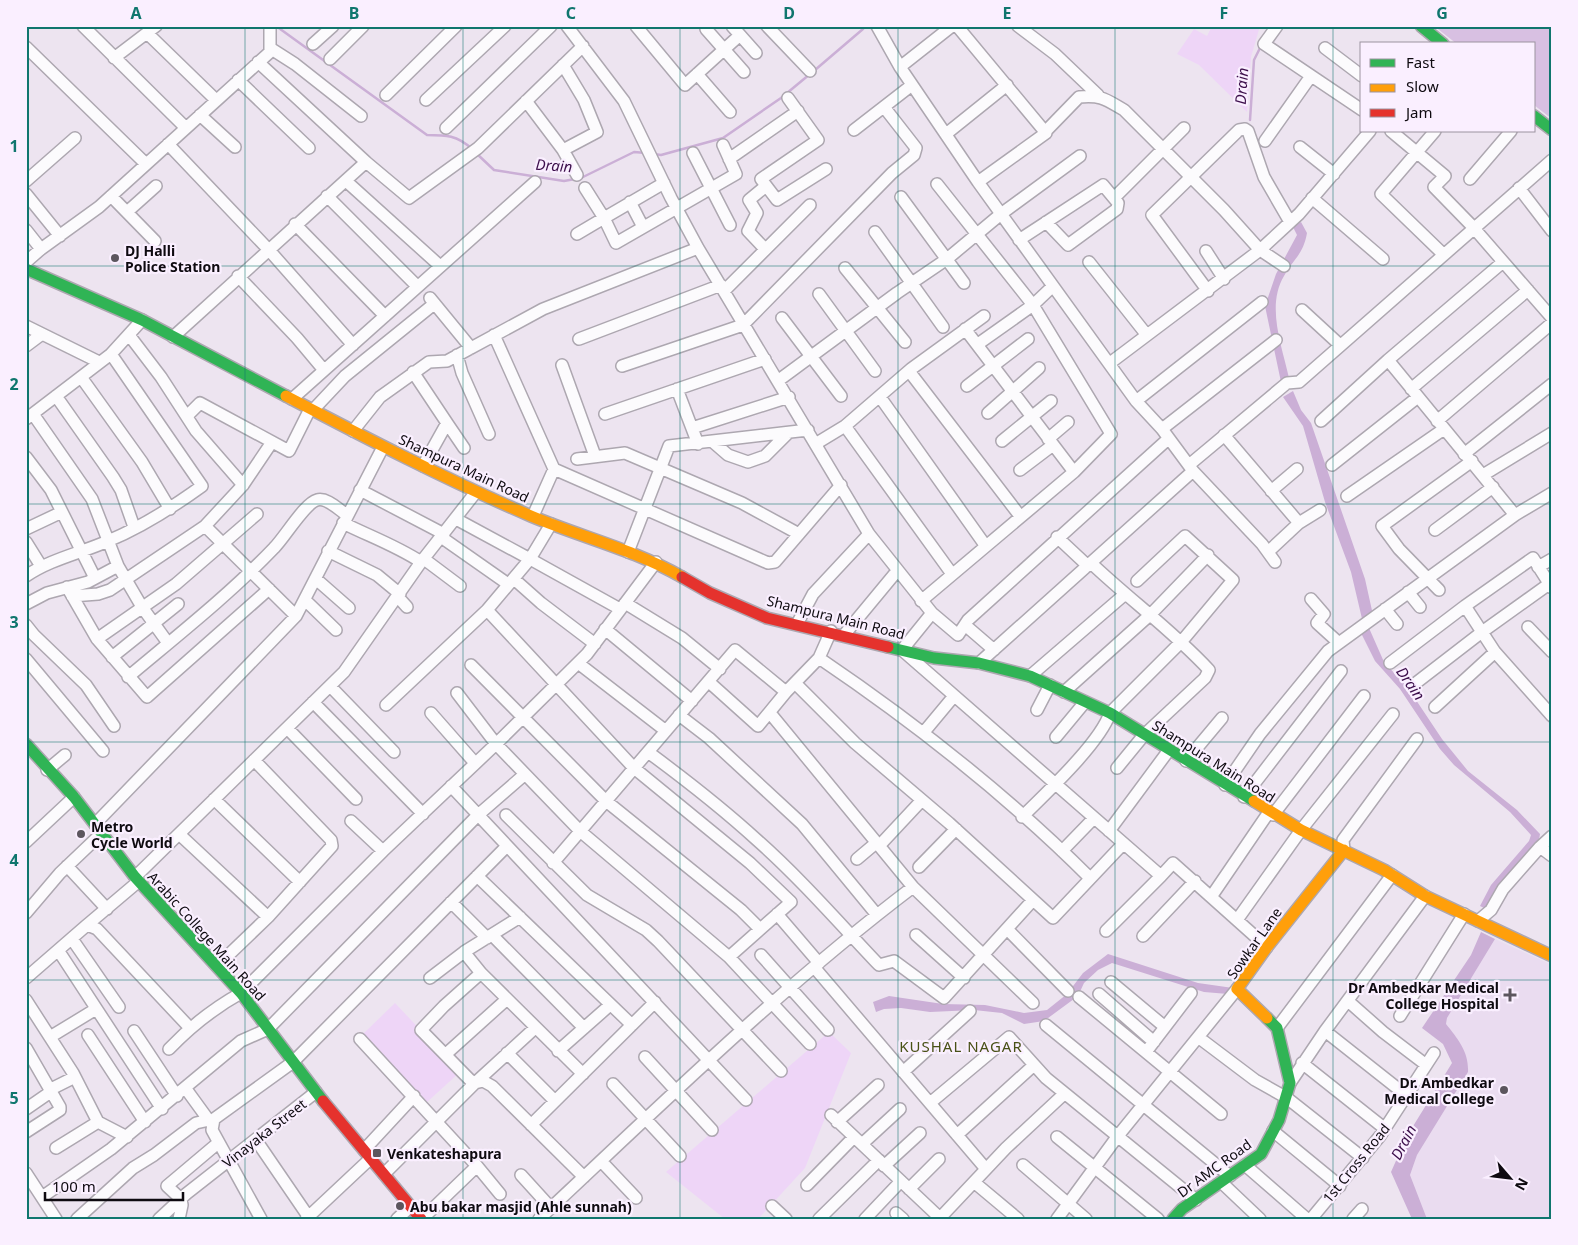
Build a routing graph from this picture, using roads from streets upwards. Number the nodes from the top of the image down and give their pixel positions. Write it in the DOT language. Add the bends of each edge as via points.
graph roads {
  1 [pos="83,26"];
  2 [pos="333,26"];
  3 [pos="363,26"];
  4 [pos="505,26"];
  5 [pos="551,26"];
  6 [pos="567,26"];
  7 [pos="636,26"];
  8 [pos="732,26"];
  9 [pos="768,26"];
  10 [pos="877,26"];
  11 [pos="952,26"];
  12 [pos="957,26"];
  13 [pos="1018,26"];
  14 [pos="1277,26"];
  15 [pos="1421,26"];
  16 [pos="268,27"];
  17 [pos="452,27"];
  18 [pos="706,29"];
  19 [pos="152,30"];
  20 [pos="740,35"];
  21 [pos="1439,42"];
  22 [pos="312,44"];
  23 [pos="583,46"];
  24 [pos="26,47"];
  25 [pos="270,48"];
  26 [pos="1326,48"];
  27 [pos="724,50"];
  28 [pos="756,52"];
  29 [pos="114,58"];
  30 [pos="330,60"];
  31 [pos="258,62"];
  32 [pos="563,65"];
  33 [pos="900,67"];
  34 [pos="810,70"];
  35 [pos="744,72"];
  36 [pos="698,74"];
  37 [pos="1360,74"];
  38 [pos="1311,76"];
  39 [pos="238,80"];
  40 [pos="912,85"];
  41 [pos="1007,85"];
  42 [pos="386,95"];
  43 [pos="1098,95"];
  44 [pos="788,98"];
  45 [pos="216,100"];
  46 [pos="426,100"];
  47 [pos="526,101"];
  48 [pos="884,107"];
  49 [pos="1360,109"];
  50 [pos="798,111"];
  51 [pos="730,112"];
  52 [pos="200,115"];
  53 [pos="361,116"];
  54 [pos="1536,118"];
  55 [pos="186,128"];
  56 [pos="446,128"];
  57 [pos="1184,128"];
  58 [pos="854,130"];
  59 [pos="1552,130"];
  60 [pos="1045,132"];
  61 [pos="1369,132"];
  62 [pos="1392,132"];
  63 [pos="1434,132"];
  64 [pos="1509,132"];
  65 [pos="946,134"];
  66 [pos="75,138"];
  67 [pos="1264,141"];
  68 [pos="168,144"];
  69 [pos="723,145"];
  70 [pos="235,147"];
  71 [pos="1300,147"];
  72 [pos="309,148"];
  73 [pos="563,150"];
  74 [pos="1163,150"];
  75 [pos="1418,152"];
  76 [pos="692,153"];
  77 [pos="1080,156"];
  78 [pos="730,159"];
  79 [pos="1552,160"];
  80 [pos="366,162"];
  81 [pos="146,164"];
  82 [pos="826,169"];
  83 [pos="1334,174"];
  84 [pos="577,175"];
  85 [pos="1190,178"];
  86 [pos="1470,179"];
  87 [pos="26,180"];
  88 [pos="346,181"];
  89 [pos="534,182"];
  90 [pos="978,182"];
  91 [pos="664,183"];
  92 [pos="937,184"];
  93 [pos="156,186"];
  94 [pos="766,186"];
  95 [pos="585,188"];
  96 [pos="710,188"];
  97 [pos="1519,188"];
  98 [pos="26,194"];
  99 [pos="111,196"];
  100 [pos="327,196"];
  101 [pos="901,197"];
  102 [pos="1115,198"];
  103 [pos="1312,198"];
  104 [pos="630,202"];
  105 [pos="810,205"];
  106 [pos="676,208"];
  107 [pos="127,212"];
  108 [pos="1001,214"];
  109 [pos="604,218"];
  110 [pos="1293,219"];
  111 [pos="1046,222"];
  112 [pos="295,224"];
  113 [pos="730,226"];
  114 [pos="643,227"];
  115 [pos="1473,227"];
  116 [pos="26,230"];
  117 [pos="1552,231"];
  118 [pos="875,232"];
  119 [pos="577,234"];
  120 [pos="977,235"];
  121 [pos="60,236"];
  122 [pos="1019,240"];
  123 [pos="155,241"];
  124 [pos="41,248"];
  125 [pos="698,248"];
  126 [pos="268,249"];
  127 [pos="765,249"];
  128 [pos="1260,250"];
  129 [pos="1206,251"];
  130 [pos="1443,254"];
  131 [pos="947,259"];
  132 [pos="1383,259"];
  133 [pos="26,262"];
  134 [pos="1089,262"];
  135 [pos="1504,262"];
  136 [pos="440,266"];
  137 [pos="1284,266"];
  138 [pos="26,268"];
  139 [pos="845,268"];
  140 [pos="238,276"];
  141 [pos="1224,279"];
  142 [pos="964,283"];
  143 [pos="911,284"];
  144 [pos="417,286"];
  145 [pos="1053,286"];
  146 [pos="723,288"];
  147 [pos="1528,290"];
  148 [pos="1208,291"];
  149 [pos="819,294"];
  150 [pos="1262,302"];
  151 [pos="1033,306"];
  152 [pos="876,308"];
  153 [pos="1302,310"];
  154 [pos="385,316"];
  155 [pos="984,316"];
  156 [pos="782,318"];
  157 [pos="1552,318"];
  158 [pos="142,320"];
  159 [pos="1552,323"];
  160 [pos="743,325"];
  161 [pos="26,326"];
  162 [pos="943,327"];
  163 [pos="965,329"];
  164 [pos="845,331"];
  165 [pos="42,334"];
  166 [pos="1146,334"];
  167 [pos="129,335"];
  168 [pos="494,335"];
  169 [pos="173,337"];
  170 [pos="580,338"];
  171 [pos="1028,339"];
  172 [pos="1276,340"];
  173 [pos="905,342"];
  174 [pos="978,344"];
  175 [pos="353,345"];
  176 [pos="1340,345"];
  177 [pos="26,346"];
  178 [pos="470,348"];
  179 [pos="111,354"];
  180 [pos="457,355"];
  181 [pos="811,356"];
  182 [pos="766,359"];
  183 [pos="1388,360"];
  184 [pos="99,362"];
  185 [pos="1110,364"];
  186 [pos="562,365"];
  187 [pos="622,366"];
  188 [pos="994,366"];
  189 [pos="1039,368"];
  190 [pos="324,369"];
  191 [pos="909,371"];
  192 [pos="413,372"];
  193 [pos="875,372"];
  194 [pos="81,377"];
  195 [pos="779,380"];
  196 [pos="1552,384"];
  197 [pos="967,386"];
  198 [pos="676,389"];
  199 [pos="1011,392"];
  200 [pos="1415,393"];
  201 [pos="56,396"];
  202 [pos="841,396"];
  203 [pos="880,396"];
  204 [pos="789,397"];
  205 [pos="292,399"];
  206 [pos="1051,401"];
  207 [pos="1136,401"];
  208 [pos="312,409"];
  209 [pos="988,413"];
  210 [pos="605,414"];
  211 [pos="187,416"];
  212 [pos="30,417"];
  213 [pos="1031,417"];
  214 [pos="1321,421"];
  215 [pos="1068,422"];
  216 [pos="447,423"];
  217 [pos="1440,425"];
  218 [pos="845,426"];
  219 [pos="692,428"];
  220 [pos="808,430"];
  221 [pos="353,431"];
  222 [pos="788,433"];
  223 [pos="1552,433"];
  224 [pos="490,434"];
  225 [pos="1165,434"];
  226 [pos="1224,435"];
  227 [pos="1002,440"];
  228 [pos="272,442"];
  229 [pos="713,442"];
  230 [pos="1051,442"];
  231 [pos="817,443"];
  232 [pos="698,444"];
  233 [pos="383,447"];
  234 [pos="464,448"];
  235 [pos="594,456"];
  236 [pos="26,457"];
  237 [pos="1468,457"];
  238 [pos="577,458"];
  239 [pos="1332,465"];
  240 [pos="423,466"];
  241 [pos="660,468"];
  242 [pos="1191,468"];
  243 [pos="554,469"];
  244 [pos="1297,469"];
  245 [pos="1020,470"];
  246 [pos="1074,472"];
  247 [pos="1483,475"];
  248 [pos="243,485"];
  249 [pos="842,485"];
  250 [pos="1493,487"];
  251 [pos="360,490"];
  252 [pos="1271,491"];
  253 [pos="476,492"];
  254 [pos="1552,493"];
  255 [pos="1347,496"];
  256 [pos="644,508"];
  257 [pos="170,509"];
  258 [pos="1320,510"];
  259 [pos="62,512"];
  260 [pos="257,514"];
  261 [pos="1515,514"];
  262 [pos="533,516"];
  263 [pos="1020,516"];
  264 [pos="345,519"];
  265 [pos="456,519"];
  266 [pos="1299,523"];
  267 [pos="551,524"];
  268 [pos="205,526"];
  269 [pos="134,527"];
  270 [pos="26,529"];
  271 [pos="1435,530"];
  272 [pos="799,534"];
  273 [pos="869,534"];
  274 [pos="442,536"];
  275 [pos="1057,537"];
  276 [pos="110,540"];
  277 [pos="26,542"];
  278 [pos="224,544"];
  279 [pos="985,545"];
  280 [pos="328,551"];
  281 [pos="80,552"];
  282 [pos="628,552"];
  283 [pos="1208,555"];
  284 [pos="530,558"];
  285 [pos="1552,559"];
  286 [pos="422,561"];
  287 [pos="656,562"];
  288 [pos="1090,565"];
  289 [pos="41,566"];
  290 [pos="118,566"];
  291 [pos="1538,567"];
  292 [pos="897,571"];
  293 [pos="251,572"];
  294 [pos="952,574"];
  295 [pos="26,576"];
  296 [pos="95,578"];
  297 [pos="1427,578"];
  298 [pos="316,579"];
  299 [pos="126,580"];
  300 [pos="1136,581"];
  301 [pos="511,582"];
  302 [pos="460,586"];
  303 [pos="1550,586"];
  304 [pos="269,589"];
  305 [pos="1439,590"];
  306 [pos="69,592"];
  307 [pos="1408,592"];
  308 [pos="399,595"];
  309 [pos="1124,595"];
  310 [pos="1311,599"];
  311 [pos="305,600"];
  312 [pos="921,601"];
  313 [pos="26,604"];
  314 [pos="178,604"];
  315 [pos="407,606"];
  316 [pos="623,606"];
  317 [pos="1465,606"];
  318 [pos="142,608"];
  319 [pos="349,608"];
  320 [pos="1420,608"];
  321 [pos="1385,609"];
  322 [pos="487,610"];
  323 [pos="932,613"];
  324 [pos="1151,614"];
  325 [pos="296,616"];
  326 [pos="797,624"];
  327 [pos="1396,624"];
  328 [pos="26,625"];
  329 [pos="155,625"];
  330 [pos="965,625"];
  331 [pos="1528,627"];
  332 [pos="605,629"];
  333 [pos="336,630"];
  334 [pos="832,631"];
  335 [pos="1482,632"];
  336 [pos="844,635"];
  337 [pos="30,639"];
  338 [pos="97,640"];
  339 [pos="1182,641"];
  340 [pos="168,643"];
  341 [pos="1339,643"];
  342 [pos="595,644"];
  343 [pos="902,650"];
  344 [pos="994,650"];
  345 [pos="1495,652"];
  346 [pos="1552,652"];
  347 [pos="112,657"];
  348 [pos="26,658"];
  349 [pos="819,658"];
  350 [pos="578,663"];
  351 [pos="979,663"];
  352 [pos="1390,663"];
  353 [pos="471,665"];
  354 [pos="720,669"];
  355 [pos="1341,671"];
  356 [pos="1030,676"];
  357 [pos="128,677"];
  358 [pos="709,682"];
  359 [pos="795,683"];
  360 [pos="555,685"];
  361 [pos="1050,685"];
  362 [pos="330,686"];
  363 [pos="1412,686"];
  364 [pos="786,692"];
  365 [pos="1064,692"];
  366 [pos="457,693"];
  367 [pos="145,695"];
  368 [pos="954,696"];
  369 [pos="1364,696"];
  370 [pos="692,701"];
  371 [pos="313,702"];
  372 [pos="1085,702"];
  373 [pos="386,705"];
  374 [pos="154,707"];
  375 [pos="1435,707"];
  376 [pos="1037,710"];
  377 [pos="431,713"];
  378 [pos="770,713"];
  379 [pos="1110,714"];
  380 [pos="1393,714"];
  381 [pos="680,715"];
  382 [pos="524,716"];
  383 [pos="1552,716"];
  384 [pos="1222,718"];
  385 [pos="114,726"];
  386 [pos="287,728"];
  387 [pos="666,731"];
  388 [pos="924,732"];
  389 [pos="1144,735"];
  390 [pos="1056,737"];
  391 [pos="1417,739"];
  392 [pos="26,744"];
  393 [pos="496,744"];
  394 [pos="1169,750"];
  395 [pos="103,751"];
  396 [pos="394,752"];
  397 [pos="648,752"];
  398 [pos="65,755"];
  399 [pos="254,760"];
  400 [pos="1186,761"];
  401 [pos="475,763"];
  402 [pos="634,768"];
  403 [pos="1117,768"];
  404 [pos="47,770"];
  405 [pos="524,775"];
  406 [pos="1055,784"];
  407 [pos="1225,785"];
  408 [pos="451,786"];
  409 [pos="74,797"];
  410 [pos="1244,797"];
  411 [pos="214,799"];
  412 [pos="356,799"];
  413 [pos="922,800"];
  414 [pos="606,801"];
  415 [pos="1271,813"];
  416 [pos="423,814"];
  417 [pos="478,815"];
  418 [pos="506,815"];
  419 [pos="1022,817"];
  420 [pos="1094,818"];
  421 [pos="351,820"];
  422 [pos="99,829"];
  423 [pos="956,829"];
  424 [pos="1301,830"];
  425 [pos="580,831"];
  426 [pos="1109,832"];
  427 [pos="179,834"];
  428 [pos="1552,836"];
  429 [pos="26,842"];
  430 [pos="1123,844"];
  431 [pos="878,845"];
  432 [pos="506,847"];
  433 [pos="1540,847"];
  434 [pos="1062,850"];
  435 [pos="1344,850"];
  436 [pos="383,851"];
  437 [pos="1552,856"];
  438 [pos="857,858"];
  439 [pos="553,863"];
  440 [pos="67,866"];
  441 [pos="919,867"];
  442 [pos="1392,875"];
  443 [pos="477,876"];
  444 [pos="1161,876"];
  445 [pos="1090,878"];
  446 [pos="137,879"];
  447 [pos="1195,881"];
  448 [pos="300,882"];
  449 [pos="913,887"];
  450 [pos="1425,896"];
  451 [pos="1211,897"];
  452 [pos="1033,900"];
  453 [pos="451,902"];
  454 [pos="107,908"];
  455 [pos="26,913"];
  456 [pos="777,914"];
  457 [pos="1464,914"];
  458 [pos="877,915"];
  459 [pos="268,917"];
  460 [pos="520,917"];
  461 [pos="1237,920"];
  462 [pos="1478,921"];
  463 [pos="88,925"];
  464 [pos="760,929"];
  465 [pos="1007,929"];
  466 [pos="1106,931"];
  467 [pos="850,935"];
  468 [pos="916,935"];
  469 [pos="489,936"];
  470 [pos="1143,936"];
  471 [pos="72,939"];
  472 [pos="1267,947"];
  473 [pos="58,950"];
  474 [pos="464,952"];
  475 [pos="761,955"];
  476 [pos="984,955"];
  477 [pos="1552,956"];
  478 [pos="729,957"];
  479 [pos="817,965"];
  480 [pos="217,966"];
  481 [pos="481,973"];
  482 [pos="26,978"];
  483 [pos="430,978"];
  484 [pos="964,978"];
  485 [pos="1111,982"];
  486 [pos="790,987"];
  487 [pos="1237,989"];
  488 [pos="1068,991"];
  489 [pos="241,993"];
  490 [pos="1191,993"];
  491 [pos="1099,994"];
  492 [pos="1079,997"];
  493 [pos="507,999"];
  494 [pos="26,1000"];
  495 [pos="1348,1001"];
  496 [pos="655,1002"];
  497 [pos="770,1003"];
  498 [pos="1033,1003"];
  499 [pos="610,1005"];
  500 [pos="118,1007"];
  501 [pos="96,1009"];
  502 [pos="970,1011"];
  503 [pos="1400,1016"];
  504 [pos="632,1025"];
  505 [pos="1046,1025"];
  506 [pos="1165,1027"];
  507 [pos="190,1028"];
  508 [pos="535,1028"];
  509 [pos="584,1028"];
  510 [pos="1277,1028"];
  511 [pos="268,1029"];
  512 [pos="742,1030"];
  513 [pos="828,1030"];
  514 [pos="1325,1030"];
  515 [pos="134,1031"];
  516 [pos="88,1035"];
  517 [pos="50,1037"];
  518 [pos="1198,1037"];
  519 [pos="360,1039"];
  520 [pos="1154,1042"];
  521 [pos="810,1044"];
  522 [pos="169,1049"];
  523 [pos="558,1051"];
  524 [pos="1146,1052"];
  525 [pos="507,1053"];
  526 [pos="1434,1053"];
  527 [pos="446,1054"];
  528 [pos="28,1055"];
  529 [pos="645,1057"];
  530 [pos="708,1061"];
  531 [pos="293,1062"];
  532 [pos="1302,1064"];
  533 [pos="1425,1064"];
  534 [pos="1034,1065"];
  535 [pos="781,1071"];
  536 [pos="903,1072"];
  537 [pos="1170,1072"];
  538 [pos="583,1074"];
  539 [pos="75,1077"];
  540 [pos="475,1083"];
  541 [pos="1290,1083"];
  542 [pos="613,1084"];
  543 [pos="878,1085"];
  544 [pos="51,1090"];
  545 [pos="182,1092"];
  546 [pos="316,1092"];
  547 [pos="675,1092"];
  548 [pos="1064,1094"];
  549 [pos="1406,1095"];
  550 [pos="414,1096"];
  551 [pos="1287,1098"];
  552 [pos="746,1100"];
  553 [pos="555,1102"];
  554 [pos="930,1102"];
  555 [pos="1143,1105"];
  556 [pos="900,1108"];
  557 [pos="26,1109"];
  558 [pos="162,1109"];
  559 [pos="1221,1114"];
  560 [pos="646,1119"];
  561 [pos="212,1120"];
  562 [pos="98,1122"];
  563 [pos="145,1122"];
  564 [pos="436,1123"];
  565 [pos="531,1125"];
  566 [pos="1384,1128"];
  567 [pos="712,1130"];
  568 [pos="1273,1131"];
  569 [pos="26,1132"];
  570 [pos="920,1134"];
  571 [pos="957,1135"];
  572 [pos="1057,1136"];
  573 [pos="127,1137"];
  574 [pos="1117,1137"];
  575 [pos="256,1140"];
  576 [pos="858,1141"];
  577 [pos="218,1143"];
  578 [pos="56,1148"];
  579 [pos="367,1154"];
  580 [pos="680,1156"];
  581 [pos="939,1158"];
  582 [pos="1363,1158"];
  583 [pos="601,1161"];
  584 [pos="228,1162"];
  585 [pos="881,1163"];
  586 [pos="1023,1165"];
  587 [pos="476,1166"];
  588 [pos="1245,1166"];
  589 [pos="1095,1168"];
  590 [pos="986,1169"];
  591 [pos="26,1173"];
  592 [pos="384,1174"];
  593 [pos="521,1174"];
  594 [pos="584,1177"];
  595 [pos="1226,1179"];
  596 [pos="974,1183"];
  597 [pos="807,1185"];
  598 [pos="905,1185"];
  599 [pos="1340,1186"];
  600 [pos="500,1194"];
  601 [pos="42,1197"];
  602 [pos="636,1198"];
  603 [pos="181,1200"];
  604 [pos="1196,1200"];
  605 [pos="1068,1204"];
  606 [pos="411,1206"];
  607 [pos="772,1206"];
  608 [pos="551,1208"];
  609 [pos="1362,1209"];
  610 [pos="944,1217"];
  611 [pos="181,1218"];
  612 [pos="308,1218"];
  613 [pos="56,1219"];
  614 [pos="77,1219"];
  615 [pos="159,1219"];
  616 [pos="261,1219"];
  617 [pos="397,1219"];
  618 [pos="421,1219"];
  619 [pos="539,1219"];
  620 [pos="786,1219"];
  621 [pos="819,1219"];
  622 [pos="865,1219"];
  623 [pos="1018,1219"];
  624 [pos="1056,1219"];
  625 [pos="1086,1219"];
  626 [pos="1158,1219"];
  627 [pos="1173,1219"];
  628 [pos="1260,1219"];
  629 [pos="1309,1219"];
  630 [pos="1353,1219"];
  1 -- 29 [label="street"];
  2 -- 22 [label="street"];
  3 -- 30 [label="street"];
  4 -- 46 [label="street"];
  5 -- 56 [label="street"];
  6 -- 23 [label="street"];
  7 -- 36 [label="street" via="681,83 684,85"];
  8 -- 20 [label="street"];
  9 -- 34 [label="street"];
  10 -- 33 [label="street"];
  11 -- 33 [label="street"];
  12 -- 41 [label="street"];
  13 -- 43 [label="street" via="1055,54"];
  14 -- 38 [label="street" via="1264,44"];
  15 -- 21 [label="street"];
  16 -- 25 [label="street"];
  17 -- 42 [label="street"];
  18 -- 27 [label="street"];
  19 -- 29 [label="street"];
  19 -- 45 [label="street"];
  20 -- 27 [label="street"];
  20 -- 28 [label="street"];
  23 -- 32 [label="street"];
  23 -- 91 [label="street" via="624,101"];
  24 -- 81 [label="street"];
  25 -- 31 [label="street" via="270,52"];
  25 -- 53 [label="street"];
  26 -- 37 [label="street"];
  27 -- 35 [label="street"];
  27 -- 36 [label="street"];
  29 -- 55 [label="street"];
  31 -- 39 [label="street"];
  31 -- 80 [label="street"];
  32 -- 47 [label="street"];
  32 -- 73 [label="street" via="584,100 597,132"];
  33 -- 40 [label="street"];
  36 -- 51 [label="street"];
  38 -- 49 [label="street"];
  38 -- 67 [label="street"];
  39 -- 45 [label="street"];
  39 -- 72 [label="street"];
  40 -- 48 [label="street"];
  40 -- 65 [label="street"];
  41 -- 60 [label="street"];
  41 -- 65 [label="street"];
  43 -- 60 [label="street" via="1079,97"];
  43 -- 74 [label="street" via="1124,110"];
  44 -- 50 [label="street"];
  45 -- 52 [label="street"];
  47 -- 73 [label="street"];
  47 -- 80 [label="street" via="478,148 410,198"];
  48 -- 58 [label="street"];
  48 -- 160 [label="street" via="916,148 914,155 892,173"];
  50 -- 78 [label="street"];
  50 -- 94 [label="street" via="818,140 761,180"];
  52 -- 55 [label="street"];
  52 -- 70 [label="street"];
  54 -- 59 [label="street"];
  55 -- 68 [label="street"];
  57 -- 74 [label="street"];
  60 -- 90 [label="street"];
  61 -- 83 [label="street"];
  62 -- 75 [label="street"];
  63 -- 75 [label="street"];
  64 -- 86 [label="street"];
  65 -- 90 [label="street"];
  66 -- 87 [label="street"];
  68 -- 81 [label="street"];
  68 -- 126 [label="street"];
  69 -- 78 [label="street"];
  71 -- 83 [label="street"];
  73 -- 84 [label="street"];
  74 -- 85 [label="street"];
  74 -- 102 [label="street"];
  75 -- 115 [label="street" via="1445,176 1434,187"];
  75 -- 130 [label="street" via="1381,194"];
  76 -- 96 [label="street"];
  77 -- 108 [label="street"];
  78 -- 96 [label="street" via="736,174"];
  79 -- 97 [label="street"];
  80 -- 88 [label="street"];
  81 -- 99 [label="street"];
  82 -- 94 [label="street" via="777,200"];
  83 -- 103 [label="street"];
  85 -- 110 [label="street" via="1234,134 1245,129 1250,134 1264,177"];
  85 -- 128 [label="street"];
  85 -- 148 [label="street" via="1152,215"];
  88 -- 100 [label="street"];
  88 -- 136 [label="street"];
  89 -- 136 [label="street"];
  90 -- 108 [label="street"];
  91 -- 104 [label="street"];
  91 -- 106 [label="street"];
  92 -- 120 [label="street"];
  93 -- 107 [label="street"];
  94 -- 127 [label="street" via="749,200 757,212 748,231"];
  95 -- 109 [label="street"];
  96 -- 106 [label="street"];
  96 -- 113 [label="street"];
  97 -- 115 [label="street"];
  97 -- 117 [label="street"];
  98 -- 121 [label="street"];
  99 -- 107 [label="street"];
  99 -- 121 [label="street"];
  100 -- 112 [label="street"];
  100 -- 144 [label="street"];
  101 -- 131 [label="street"];
  102 -- 111 [label="street" via="1103,185"];
  102 -- 111 [label="street" via="1119,205 1117,209 1068,245"];
  103 -- 110 [label="street"];
  103 -- 132 [label="street"];
  104 -- 109 [label="street"];
  104 -- 114 [label="street"];
  105 -- 127 [label="street"];
  106 -- 114 [label="street"];
  106 -- 125 [label="street"];
  107 -- 123 [label="street"];
  108 -- 120 [label="street"];
  108 -- 122 [label="street"];
  109 -- 114 [label="street" via="616,243"];
  109 -- 119 [label="street"];
  110 -- 128 [label="street"];
  111 -- 122 [label="street"];
  112 -- 126 [label="street"];
  112 -- 154 [label="street"];
  115 -- 130 [label="street"];
  115 -- 135 [label="street"];
  116 -- 124 [label="street"];
  118 -- 143 [label="street"];
  120 -- 131 [label="street"];
  120 -- 151 [label="street"];
  121 -- 124 [label="street"];
  122 -- 145 [label="street"];
  124 -- 133 [label="street"];
  125 -- 146 [label="street"];
  125 -- 168 [label="street" via="543,309"];
  126 -- 140 [label="street"];
  126 -- 175 [label="street"];
  127 -- 146 [label="street"];
  128 -- 137 [label="street"];
  128 -- 141 [label="street"];
  129 -- 141 [label="street"];
  130 -- 176 [label="street"];
  131 -- 142 [label="street"];
  131 -- 143 [label="street"];
  134 -- 166 [label="street"];
  135 -- 147 [label="street"];
  135 -- 183 [label="street"];
  136 -- 144 [label="street"];
  138 -- 158 [label="street, Shampura Main Road"];
  139 -- 152 [label="street"];
  140 -- 169 [label="street"];
  140 -- 190 [label="street"];
  141 -- 148 [label="street"];
  143 -- 152 [label="street"];
  143 -- 162 [label="street"];
  144 -- 154 [label="street"];
  145 -- 151 [label="street"];
  145 -- 185 [label="street"];
  146 -- 160 [label="street"];
  146 -- 170 [label="street"];
  147 -- 157 [label="street"];
  147 -- 200 [label="street"];
  148 -- 166 [label="street"];
  149 -- 164 [label="street"];
  150 -- 207 [label="street"];
  151 -- 174 [label="street"];
  151 -- 246 [label="street" via="1111,434"];
  152 -- 164 [label="street"];
  152 -- 173 [label="street"];
  153 -- 176 [label="street"];
  154 -- 175 [label="street"];
  155 -- 163 [label="street"];
  156 -- 181 [label="street"];
  158 -- 167 [label="street"];
  158 -- 169 [label="street, Shampura Main Road"];
  159 -- 217 [label="street"];
  160 -- 182 [label="street"];
  160 -- 187 [label="street"];
  161 -- 165 [label="street"];
  163 -- 174 [label="street"];
  163 -- 191 [label="street"];
  164 -- 181 [label="street"];
  164 -- 193 [label="street"];
  165 -- 177 [label="street"];
  165 -- 184 [label="street"];
  166 -- 185 [label="street"];
  167 -- 179 [label="street"];
  167 -- 211 [label="street"];
  168 -- 178 [label="street"];
  168 -- 243 [label="street"];
  169 -- 205 [label="street, Shampura Main Road"];
  171 -- 188 [label="street"];
  172 -- 225 [label="street"];
  174 -- 188 [label="street"];
  175 -- 190 [label="street"];
  176 -- 226 [label="street" via="1299,382 1287,383"];
  178 -- 180 [label="street"];
  178 -- 208 [label="street" via="432,301"];
  179 -- 184 [label="street"];
  179 -- 257 [label="street" via="202,486"];
  180 -- 192 [label="street" via="444,362 429,362"];
  180 -- 224 [label="street"];
  181 -- 195 [label="street"];
  181 -- 202 [label="street"];
  182 -- 195 [label="street"];
  182 -- 198 [label="street"];
  183 -- 200 [label="street"];
  183 -- 214 [label="street"];
  184 -- 194 [label="street"];
  185 -- 207 [label="street"];
  186 -- 235 [label="street"];
  188 -- 197 [label="street"];
  188 -- 199 [label="street"];
  189 -- 199 [label="street"];
  190 -- 205 [label="street"];
  191 -- 203 [label="street"];
  191 -- 263 [label="street"];
  192 -- 216 [label="street"];
  192 -- 221 [label="street" via="380,397"];
  194 -- 201 [label="street"];
  194 -- 257 [label="street" via="142,462"];
  195 -- 204 [label="street"];
  196 -- 237 [label="street"];
  198 -- 210 [label="street"];
  198 -- 219 [label="street"];
  199 -- 209 [label="street"];
  199 -- 213 [label="street"];
  200 -- 217 [label="street"];
  200 -- 239 [label="street"];
  201 -- 212 [label="street"];
  201 -- 269 [label="street" via="113,477"];
  203 -- 218 [label="street"];
  203 -- 279 [label="street"];
  204 -- 219 [label="street"];
  204 -- 220 [label="street"];
  205 -- 208 [label="street, Shampura Main Road"];
  206 -- 213 [label="street"];
  207 -- 225 [label="street"];
  208 -- 221 [label="street, Shampura Main Road"];
  208 -- 228 [label="street" via="289,451"];
  211 -- 228 [label="street" via="200,403"];
  211 -- 248 [label="street"];
  212 -- 276 [label="street" via="92,499"];
  213 -- 227 [label="street"];
  213 -- 230 [label="street"];
  215 -- 230 [label="street"];
  216 -- 234 [label="street"];
  216 -- 240 [label="street"];
  217 -- 237 [label="street"];
  217 -- 255 [label="street"];
  218 -- 231 [label="street"];
  218 -- 294 [label="street"];
  219 -- 232 [label="street"];
  220 -- 222 [label="street"];
  220 -- 231 [label="street"];
  221 -- 233 [label="street, Shampura Main Road"];
  222 -- 229 [label="street"];
  222 -- 229 [label="street" via="765,456 748,462 728,454"];
  223 -- 247 [label="street"];
  225 -- 242 [label="street"];
  225 -- 275 [label="street"];
  226 -- 242 [label="street"];
  226 -- 252 [label="street"];
  228 -- 248 [label="street"];
  229 -- 232 [label="street"];
  230 -- 245 [label="street"];
  230 -- 246 [label="street"];
  231 -- 249 [label="street"];
  232 -- 241 [label="street" via="669,446"];
  233 -- 240 [label="street, Shampura Main Road"];
  233 -- 251 [label="street"];
  235 -- 238 [label="street"];
  235 -- 241 [label="street" via="625,453"];
  236 -- 259 [label="street" via="51,490"];
  237 -- 247 [label="street"];
  237 -- 297 [label="street" via="1382,526"];
  240 -- 253 [label="street, Shampura Main Road"];
  241 -- 256 [label="street"];
  241 -- 272 [label="street" via="742,503"];
  242 -- 266 [label="street" via="1271,557"];
  242 -- 288 [label="street"];
  243 -- 256 [label="street"];
  243 -- 262 [label="street"];
  244 -- 252 [label="street"];
  246 -- 263 [label="street"];
  247 -- 250 [label="street"];
  248 -- 268 [label="street"];
  249 -- 272 [label="street"];
  249 -- 273 [label="street"];
  250 -- 261 [label="street"];
  250 -- 271 [label="street"];
  251 -- 264 [label="street"];
  251 -- 274 [label="street"];
  252 -- 266 [label="street"];
  253 -- 262 [label="street, Shampura Main Road"];
  253 -- 265 [label="street"];
  254 -- 261 [label="street"];
  256 -- 272 [label="street" via="768,563 775,562"];
  256 -- 282 [label="street"];
  257 -- 269 [label="street"];
  258 -- 266 [label="street"];
  259 -- 270 [label="street"];
  259 -- 281 [label="street"];
  260 -- 278 [label="street"];
  261 -- 297 [label="street"];
  262 -- 267 [label="street, Shampura Main Road"];
  263 -- 279 [label="street"];
  264 -- 280 [label="street"];
  264 -- 286 [label="street"];
  264 -- 293 [label="street" via="325,500 311,503 285,537"];
  265 -- 274 [label="street"];
  265 -- 284 [label="street"];
  267 -- 282 [label="street, Shampura Main Road"];
  267 -- 284 [label="street"];
  268 -- 278 [label="street"];
  268 -- 299 [label="street"];
  269 -- 276 [label="street"];
  273 -- 292 [label="street"];
  273 -- 326 [label="street" via="813,594"];
  274 -- 286 [label="street"];
  274 -- 301 [label="street"];
  275 -- 288 [label="street"];
  275 -- 330 [label="street"];
  276 -- 281 [label="street"];
  276 -- 290 [label="street"];
  277 -- 289 [label="street"];
  278 -- 293 [label="street"];
  278 -- 318 [label="street"];
  279 -- 294 [label="street"];
  280 -- 298 [label="street"];
  280 -- 308 [label="street" via="377,575"];
  281 -- 289 [label="street"];
  281 -- 296 [label="street"];
  282 -- 287 [label="street, Shampura Main Road"];
  283 -- 300 [label="street" via="1185,536"];
  283 -- 324 [label="street"];
  283 -- 339 [label="street" via="1233,580"];
  284 -- 301 [label="street"];
  284 -- 316 [label="street"];
  285 -- 291 [label="street"];
  286 -- 302 [label="street"];
  286 -- 308 [label="street"];
  287 -- 316 [label="street"];
  287 -- 326 [label="street, Shampura Main Road" via="710,593 768,618"];
  288 -- 309 [label="street"];
  288 -- 344 [label="street"];
  289 -- 295 [label="street"];
  290 -- 296 [label="street"];
  290 -- 299 [label="street"];
  291 -- 303 [label="street"];
  291 -- 317 [label="street" via="1533,558"];
  292 -- 312 [label="street"];
  292 -- 336 [label="street"];
  293 -- 304 [label="street"];
  293 -- 340 [label="street"];
  294 -- 312 [label="street"];
  296 -- 306 [label="street"];
  297 -- 305 [label="street"];
  297 -- 307 [label="street"];
  298 -- 311 [label="street"];
  298 -- 319 [label="street"];
  299 -- 306 [label="street" via="98,594"];
  299 -- 318 [label="street"];
  301 -- 322 [label="street"];
  301 -- 342 [label="street"];
  303 -- 335 [label="street"];
  304 -- 325 [label="street"];
  304 -- 367 [label="street" via="150,696"];
  306 -- 313 [label="street" via="47,593"];
  306 -- 338 [label="street"];
  307 -- 320 [label="street"];
  307 -- 321 [label="street"];
  308 -- 315 [label="street"];
  308 -- 362 [label="street" via="344,672"];
  309 -- 324 [label="street"];
  309 -- 356 [label="street"];
  310 -- 341 [label="street" via="1324,614 1318,622"];
  311 -- 325 [label="street"];
  311 -- 333 [label="street"];
  312 -- 323 [label="street"];
  314 -- 329 [label="street"];
  316 -- 332 [label="street"];
  316 -- 354 [label="street" via="682,638"];
  317 -- 335 [label="street"];
  317 -- 352 [label="street"];
  318 -- 329 [label="street"];
  318 -- 338 [label="street"];
  321 -- 327 [label="street"];
  321 -- 341 [label="street"];
  322 -- 360 [label="street"];
  322 -- 373 [label="street"];
  323 -- 330 [label="street" via="958,635"];
  323 -- 343 [label="street"];
  324 -- 339 [label="street"];
  324 -- 365 [label="street"];
  325 -- 422 [label="street"];
  326 -- 334 [label="street, Shampura Main Road"];
  328 -- 337 [label="street"];
  329 -- 340 [label="street"];
  329 -- 347 [label="street"];
  330 -- 344 [label="street"];
  331 -- 346 [label="street"];
  332 -- 342 [label="street"];
  332 -- 370 [label="street"];
  334 -- 336 [label="street, Shampura Main Road"];
  334 -- 349 [label="street"];
  335 -- 345 [label="street"];
  335 -- 363 [label="street"];
  336 -- 343 [label="street, Shampura Main Road"];
  337 -- 385 [label="street" via="86,685"];
  338 -- 347 [label="street"];
  339 -- 379 [label="street"];
  339 -- 389 [label="street" via="1209,670 1209,674"];
  340 -- 357 [label="street"];
  341 -- 407 [label="street" via="1328,651 1260,734"];
  342 -- 350 [label="street"];
  343 -- 351 [label="street, Shampura Main Road" via="934,658"];
  343 -- 368 [label="street"];
  344 -- 351 [label="street"];
  345 -- 375 [label="street"];
  345 -- 383 [label="street"];
  347 -- 357 [label="street"];
  348 -- 395 [label="street"];
  349 -- 359 [label="street"];
  349 -- 388 [label="street"];
  350 -- 360 [label="street"];
  350 -- 387 [label="street"];
  351 -- 356 [label="street, Shampura Main Road"];
  353 -- 382 [label="street"];
  354 -- 358 [label="street"];
  354 -- 364 [label="street" via="735,650"];
  355 -- 410 [label="street"];
  356 -- 361 [label="street, Shampura Main Road"];
  357 -- 367 [label="street"];
  358 -- 370 [label="street"];
  358 -- 378 [label="street" via="758,726"];
  359 -- 364 [label="street"];
  359 -- 413 [label="street" via="855,743"];
  360 -- 382 [label="street"];
  360 -- 402 [label="street"];
  361 -- 365 [label="street, Shampura Main Road"];
  361 -- 376 [label="street"];
  362 -- 371 [label="street"];
  362 -- 396 [label="street"];
  364 -- 378 [label="street"];
  365 -- 372 [label="street, Shampura Main Road"];
  366 -- 393 [label="street"];
  367 -- 374 [label="street"];
  368 -- 388 [label="street"];
  368 -- 406 [label="street"];
  369 -- 415 [label="street"];
  370 -- 381 [label="street"];
  371 -- 386 [label="street"];
  371 -- 416 [label="street"];
  372 -- 379 [label="street, Shampura Main Road"];
  372 -- 390 [label="street"];
  377 -- 401 [label="street"];
  378 -- 431 [label="street"];
  379 -- 389 [label="street, Shampura Main Road"];
  379 -- 406 [label="street" via="1106,726"];
  380 -- 424 [label="street"];
  381 -- 387 [label="street"];
  381 -- 458 [label="street" via="802,824"];
  382 -- 393 [label="street"];
  382 -- 414 [label="street"];
  384 -- 400 [label="street"];
  386 -- 399 [label="street"];
  386 -- 412 [label="street"];
  387 -- 397 [label="street"];
  388 -- 419 [label="street"];
  389 -- 394 [label="street, Shampura Main Road"];
  389 -- 403 [label="street"];
  391 -- 435 [label="street" via="1343,840"];
  392 -- 404 [label="street, Arabic College Main Road"];
  393 -- 401 [label="street"];
  393 -- 405 [label="street"];
  394 -- 400 [label="street, Shampura Main Road"];
  394 -- 426 [label="street"];
  397 -- 402 [label="street"];
  397 -- 467 [label="street" via="757,840"];
  398 -- 404 [label="street"];
  399 -- 411 [label="street"];
  399 -- 448 [label="street" via="331,840 332,846"];
  400 -- 407 [label="street, Shampura Main Road"];
  401 -- 408 [label="street"];
  402 -- 414 [label="street"];
  402 -- 456 [label="street" via="750,863 791,902"];
  404 -- 409 [label="street, Arabic College Main Road"];
  405 -- 417 [label="street"];
  405 -- 425 [label="street"];
  406 -- 419 [label="street"];
  406 -- 420 [label="street"];
  407 -- 410 [label="street, Shampura Main Road"];
  408 -- 416 [label="street"];
  408 -- 417 [label="street"];
  409 -- 422 [label="street, Arabic College Main Road"];
  409 -- 429 [label="street"];
  410 -- 415 [label="street, Shampura Main Road"];
  411 -- 427 [label="street"];
  411 -- 448 [label="street"];
  413 -- 423 [label="street"];
  413 -- 431 [label="street"];
  414 -- 425 [label="street"];
  414 -- 464 [label="street"];
  415 -- 424 [label="street, Shampura Main Road"];
  415 -- 451 [label="street"];
  416 -- 436 [label="street"];
  417 -- 432 [label="street"];
  417 -- 511 [label="street"];
  418 -- 439 [label="street"];
  419 -- 434 [label="street"];
  420 -- 426 [label="street"];
  420 -- 434 [label="street"];
  421 -- 436 [label="street"];
  422 -- 440 [label="street"];
  422 -- 446 [label="street, Arabic College Main Road"];
  423 -- 441 [label="street"];
  423 -- 452 [label="street"];
  424 -- 435 [label="street, Shampura Main Road"];
  424 -- 461 [label="street"];
  425 -- 439 [label="street"];
  425 -- 478 [label="street"];
  426 -- 430 [label="street"];
  427 -- 446 [label="street"];
  427 -- 459 [label="street"];
  428 -- 433 [label="street"];
  430 -- 444 [label="street"];
  430 -- 445 [label="street"];
  431 -- 438 [label="street"];
  431 -- 449 [label="street"];
  432 -- 443 [label="street"];
  432 -- 496 [label="street"];
  433 -- 437 [label="street"];
  433 -- 462 [label="street" via="1503,889 1491,910"];
  434 -- 445 [label="street"];
  435 -- 442 [label="street, Shampura Main Road"];
  435 -- 472 [label="street, Sowkar Lane"];
  436 -- 489 [label="street"];
  439 -- 512 [label="street" via="588,895 646,930"];
  440 -- 454 [label="street"];
  440 -- 455 [label="street"];
  442 -- 450 [label="street, Shampura Main Road"];
  442 -- 510 [label="street"];
  443 -- 453 [label="street"];
  443 -- 460 [label="street"];
  444 -- 447 [label="street" via="1174,863"];
  444 -- 466 [label="street"];
  445 -- 452 [label="street" via="1053,918"];
  446 -- 454 [label="street"];
  446 -- 480 [label="street, Arabic College Main Road"];
  447 -- 451 [label="street"];
  447 -- 470 [label="street"];
  448 -- 459 [label="street"];
  449 -- 458 [label="street"];
  449 -- 476 [label="street"];
  450 -- 457 [label="street, Shampura Main Road"];
  450 -- 495 [label="street"];
  451 -- 461 [label="street"];
  452 -- 465 [label="street"];
  453 -- 469 [label="street"];
  453 -- 531 [label="street"];
  454 -- 463 [label="street"];
  456 -- 464 [label="street"];
  456 -- 479 [label="street"];
  457 -- 462 [label="street, Shampura Main Road"];
  457 -- 503 [label="street"];
  458 -- 467 [label="street"];
  459 -- 480 [label="street"];
  460 -- 469 [label="street"];
  460 -- 499 [label="street"];
  461 -- 472 [label="street"];
  462 -- 477 [label="street, Shampura Main Road"];
  463 -- 471 [label="street"];
  463 -- 507 [label="street" via="97,929"];
  464 -- 478 [label="street"];
  465 -- 476 [label="street"];
  465 -- 488 [label="street"];
  467 -- 479 [label="street"];
  467 -- 484 [label="street" via="879,966 894,961 944,998"];
  468 -- 484 [label="street"];
  469 -- 474 [label="street"];
  469 -- 509 [label="street"];
  471 -- 473 [label="street"];
  471 -- 500 [label="street"];
  472 -- 487 [label="street, Sowkar Lane"];
  473 -- 482 [label="street"];
  473 -- 501 [label="street"];
  474 -- 481 [label="street"];
  474 -- 483 [label="street"];
  475 -- 486 [label="street"];
  476 -- 484 [label="street"];
  476 -- 498 [label="street"];
  478 -- 497 [label="street"];
  479 -- 486 [label="street"];
  479 -- 536 [label="street"];
  480 -- 489 [label="street, Arabic College Main Road"];
  481 -- 493 [label="street"];
  481 -- 527 [label="street" via="421,1030"];
  485 -- 506 [label="street"];
  486 -- 497 [label="street"];
  486 -- 513 [label="street"];
  487 -- 510 [label="street, Sowkar Lane"];
  487 -- 518 [label="street"];
  489 -- 507 [label="street"];
  489 -- 511 [label="street, Arabic College Main Road"];
  490 -- 506 [label="street"];
  491 -- 520 [label="street"];
  492 -- 524 [label="street"];
  493 -- 508 [label="street"];
  493 -- 527 [label="street"];
  494 -- 517 [label="street"];
  495 -- 514 [label="street"];
  495 -- 533 [label="street"];
  496 -- 504 [label="street"];
  496 -- 530 [label="street"];
  497 -- 512 [label="street"];
  497 -- 521 [label="street"];
  499 -- 504 [label="street"];
  499 -- 509 [label="street"];
  501 -- 517 [label="street"];
  501 -- 558 [label="street"];
  502 -- 536 [label="street"];
  504 -- 538 [label="street"];
  505 -- 555 [label="street"];
  506 -- 520 [label="street"];
  507 -- 522 [label="street"];
  508 -- 523 [label="street"];
  508 -- 525 [label="street"];
  509 -- 523 [label="street"];
  510 -- 541 [label="street"];
  511 -- 531 [label="street, Arabic College Main Road"];
  511 -- 545 [label="street" via="240,1041"];
  512 -- 530 [label="street"];
  512 -- 535 [label="street"];
  514 -- 532 [label="street"];
  514 -- 549 [label="street"];
  515 -- 545 [label="street"];
  516 -- 563 [label="street"];
  517 -- 539 [label="street"];
  518 -- 537 [label="street"];
  518 -- 551 [label="street" via="1254,1080"];
  519 -- 550 [label="street"];
  520 -- 524 [label="street"];
  523 -- 538 [label="street"];
  524 -- 537 [label="street"];
  525 -- 540 [label="street"];
  525 -- 553 [label="street"];
  526 -- 533 [label="street, 1st Cross Road"];
  527 -- 540 [label="street"];
  528 -- 544 [label="street"];
  529 -- 547 [label="street"];
  530 -- 547 [label="street"];
  530 -- 552 [label="street"];
  531 -- 546 [label="street, Arabic College Main Road"];
  531 -- 561 [label="street"];
  532 -- 541 [label="street"];
  532 -- 566 [label="street"];
  533 -- 549 [label="street, 1st Cross Road"];
  534 -- 548 [label="street"];
  534 -- 554 [label="street" via="1009,1037"];
  534 -- 571 [label="street"];
  536 -- 554 [label="street"];
  537 -- 555 [label="street"];
  537 -- 559 [label="street"];
  538 -- 553 [label="street"];
  539 -- 544 [label="street"];
  539 -- 562 [label="street"];
  540 -- 564 [label="street"];
  540 -- 565 [label="street" via="483,1081 492,1086"];
  541 -- 551 [label="street, Dr AMC Road"];
  542 -- 560 [label="street"];
  543 -- 576 [label="street" via="834,1118"];
  544 -- 557 [label="street"];
  544 -- 569 [label="street" via="60,1103 60,1110"];
  545 -- 558 [label="street"];
  545 -- 561 [label="street"];
  546 -- 575 [label="street, Vinayaka Street"];
  546 -- 579 [label="street, Arabic College Main Road"];
  547 -- 560 [label="street"];
  547 -- 567 [label="street"];
  548 -- 574 [label="street"];
  548 -- 590 [label="street"];
  549 -- 566 [label="street, 1st Cross Road"];
  550 -- 564 [label="street"];
  550 -- 579 [label="street"];
  551 -- 568 [label="street, Dr AMC Road"];
  551 -- 582 [label="street"];
  553 -- 565 [label="street"];
  554 -- 571 [label="street"];
  555 -- 574 [label="street"];
  555 -- 595 [label="street"];
  556 -- 576 [label="street"];
  558 -- 563 [label="street"];
  560 -- 580 [label="street"];
  560 -- 583 [label="street"];
  561 -- 577 [label="street" via="212,1130"];
  561 -- 614 [label="street" via="196,1124 133,1168"];
  562 -- 573 [label="street"];
  562 -- 578 [label="street"];
  563 -- 573 [label="street"];
  564 -- 587 [label="street"];
  564 -- 592 [label="street"];
  565 -- 594 [label="street"];
  566 -- 582 [label="street, 1st Cross Road"];
  568 -- 588 [label="street, Dr AMC Road" via="1261,1154"];
  568 -- 599 [label="street"];
  570 -- 585 [label="street"];
  571 -- 590 [label="street"];
  572 -- 589 [label="street"];
  573 -- 601 [label="street"];
  574 -- 589 [label="street"];
  574 -- 604 [label="street"];
  575 -- 584 [label="street, Vinayaka Street"];
  575 -- 612 [label="street"];
  576 -- 585 [label="street"];
  576 -- 597 [label="street"];
  577 -- 584 [label="street"];
  577 -- 603 [label="street" via="167,1186"];
  579 -- 592 [label="street, Arabic College Main Road"];
  579 -- 612 [label="street"];
  581 -- 598 [label="street"];
  582 -- 599 [label="street, 1st Cross Road"];
  583 -- 594 [label="street"];
  583 -- 602 [label="street"];
  584 -- 603 [label="street, Vinayaka Street"];
  584 -- 616 [label="street"];
  585 -- 598 [label="street"];
  585 -- 621 [label="street"];
  586 -- 605 [label="street"];
  587 -- 600 [label="street"];
  587 -- 618 [label="street"];
  588 -- 595 [label="street, Dr AMC Road"];
  588 -- 629 [label="street, 1st Cross Road"];
  589 -- 605 [label="street"];
  589 -- 626 [label="street"];
  590 -- 596 [label="street"];
  591 -- 601 [label="street"];
  592 -- 606 [label="street, Arabic College Main Road"];
  593 -- 608 [label="street"];
  594 -- 608 [label="street"];
  595 -- 604 [label="street, Dr AMC Road"];
  595 -- 628 [label="street"];
  596 -- 610 [label="street"];
  596 -- 623 [label="street"];
  598 -- 610 [label="street"];
  598 -- 622 [label="street"];
  599 -- 629 [label="street, 1st Cross Road"];
  601 -- 613 [label="street"];
  603 -- 611 [label="street"];
  603 -- 615 [label="street, Vinayaka Street"];
  604 -- 627 [label="street, Dr AMC Road"];
  605 -- 624 [label="street"];
  605 -- 625 [label="street"];
  606 -- 617 [label="street"];
  606 -- 618 [label="street, Arabic College Main Road"];
  607 -- 620 [label="street"];
  608 -- 619 [label="street"];
  609 -- 630 [label="street"];
}
